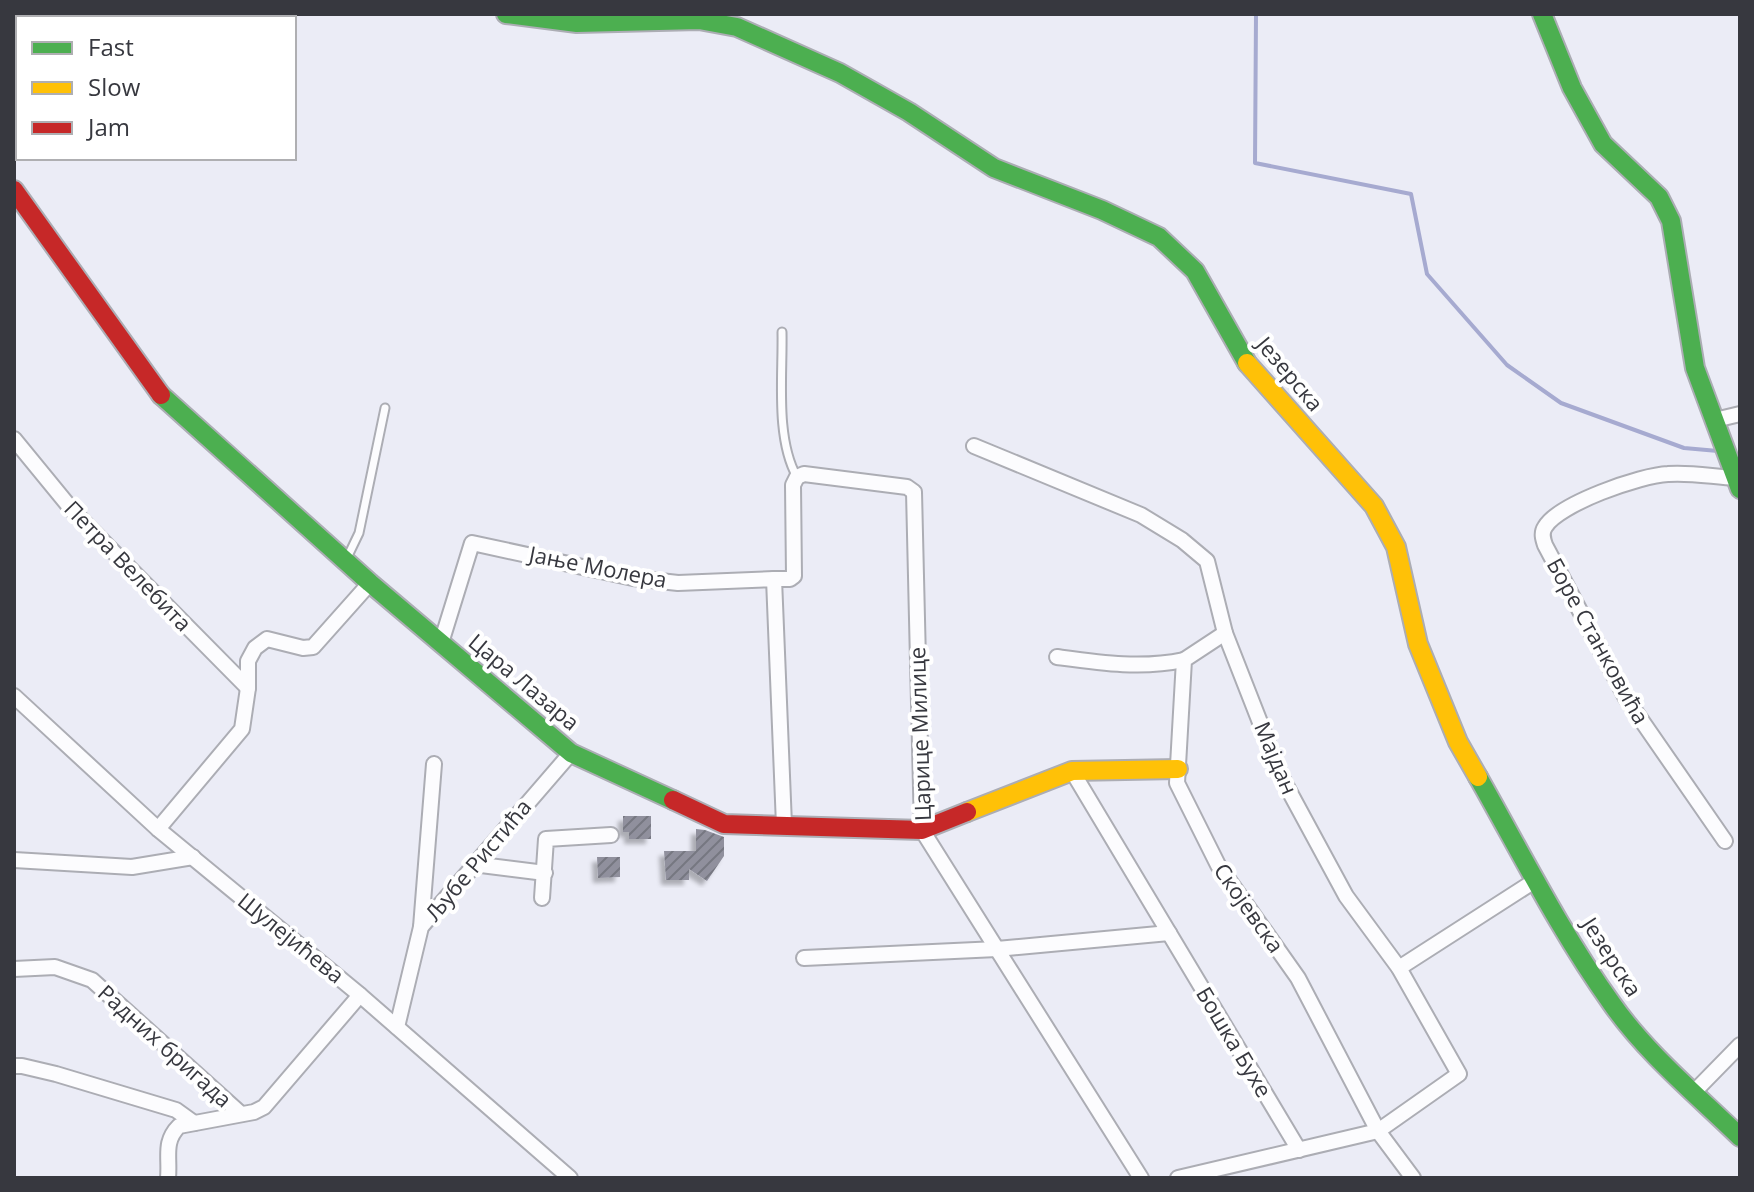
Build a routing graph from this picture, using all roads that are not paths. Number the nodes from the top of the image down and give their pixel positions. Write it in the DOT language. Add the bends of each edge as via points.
graph roads {
  1 [pos="506,14"];
  2 [pos="1542,14"];
  3 [pos="14,190"];
  4 [pos="782,332"];
  5 [pos="385,408"];
  6 [pos="1740,414"];
  7 [pos="1715,420"];
  8 [pos="14,439"];
  9 [pos="976,448"];
  10 [pos="1736,476"];
  11 [pos="797,477"];
  12 [pos="346,561"];
  13 [pos="774,579"];
  14 [pos="370,583"];
  15 [pos="1225,633"];
  16 [pos="441,643"];
  17 [pos="1057,657"];
  18 [pos="1184,660"];
  19 [pos="248,688"];
  20 [pos="14,696"];
  21 [pos="571,753"];
  22 [pos="434,764"];
  23 [pos="1178,769"];
  24 [pos="1072,771"];
  25 [pos="784,825"];
  26 [pos="158,829"];
  27 [pos="922,830"];
  28 [pos="611,835"];
  29 [pos="1725,841"];
  30 [pos="193,857"];
  31 [pos="14,860"];
  32 [pos="473,864"];
  33 [pos="545,873"];
  34 [pos="1536,880"];
  35 [pos="542,898"];
  36 [pos="421,927"];
  37 [pos="1169,933"];
  38 [pos="997,949"];
  39 [pos="804,958"];
  40 [pos="1399,968"];
  41 [pos="14,969"];
  42 [pos="360,995"];
  43 [pos="397,1027"];
  44 [pos="1740,1045"];
  45 [pos="14,1066"];
  46 [pos="1695,1091"];
  47 [pos="241,1114"];
  48 [pos="194,1123"];
  49 [pos="1378,1131"];
  50 [pos="1740,1137"];
  51 [pos="1299,1150"];
  52 [pos="168,1178"];
  53 [pos="570,1178"];
  54 [pos="1141,1178"];
  55 [pos="1178,1178"];
  56 [pos="1413,1178"];
  1 -- 34 [label="street, Језерска" via="577,23 699,20 737,27 840,73 994,168 1159,237 1195,271 1242,357 1374,506 1396,547 1418,644 1458,742"];
  2 -- 7 [label="street" via="1572,88 1603,144 1659,197 1671,221 1695,368"];
  3 -- 12 [label="street, Цара Лазара" via="162,396"];
  4 -- 11 [label="lane" via="784,438"];
  5 -- 12 [label="lane" via="359,533"];
  6 -- 7 [label="street"];
  7 -- 10 [label="street"];
  8 -- 19 [label="street, Петра Велебита" via="73,511"];
  9 -- 15 [label="street, Мајдан" via="1141,515 1182,540 1207,561"];
  10 -- 29 [label="street, Боре Станковића" via="1666,474 1611,488 1558,512 1542,535 1626,698"];
  11 -- 13 [label="street" via="794,576"];
  11 -- 27 [label="street, Царице Милице" via="848,479 914,492"];
  12 -- 14 [label="street, Цара Лазара"];
  13 -- 16 [label="street, Јање Молера" via="678,583 633,578 472,543"];
  13 -- 25 [label="street"];
  14 -- 16 [label="street, Цара Лазара"];
  14 -- 19 [label="street" via="313,647 267,639 255,648 248,661"];
  15 -- 18 [label="street"];
  15 -- 40 [label="street, Мајдан" via="1281,776 1346,896"];
  16 -- 21 [label="street, Цара Лазара"];
  17 -- 18 [label="street" via="1122,666"];
  18 -- 23 [label="street, Скојевска"];
  19 -- 26 [label="street" via="242,729"];
  20 -- 26 [label="street, Шулејићева"];
  21 -- 25 [label="street, Цара Лазара" via="724,824"];
  21 -- 32 [label="street, Љубе Ристића"];
  22 -- 36 [label="street"];
  23 -- 24 [label="street, Цара Лазара"];
  23 -- 49 [label="street, Скојевска" via="1177,783 1218,865 1298,978"];
  24 -- 27 [label="street, Цара Лазара"];
  24 -- 37 [label="street, Бошка Бухе"];
  25 -- 27 [label="street, Цара Лазара"];
  26 -- 30 [label="street, Шулејићева"];
  27 -- 38 [label="street, Царице Милице"];
  28 -- 33 [label="street" via="546,839"];
  30 -- 31 [label="street" via="132,867"];
  30 -- 42 [label="street, Шулејићева"];
  32 -- 33 [label="street"];
  32 -- 36 [label="street, Љубе Ристића"];
  33 -- 35 [label="street"];
  34 -- 40 [label="street"];
  34 -- 46 [label="street, Језерска" via="1613,1006"];
  36 -- 43 [label="street, Љубе Ристића"];
  37 -- 38 [label="street"];
  37 -- 51 [label="street, Бошка Бухе"];
  38 -- 39 [label="street"];
  38 -- 54 [label="street, Царице Милице"];
  40 -- 49 [label="street, Мајдан" via="1459,1074"];
  41 -- 47 [label="street, Радних бригада" via="55,967 92,980"];
  42 -- 43 [label="street, Шулејићева"];
  42 -- 47 [label="street, Радних бригада" via="277,1094 264,1107"];
  43 -- 53 [label="street, Шулејићева"];
  44 -- 46 [label="street"];
  45 -- 48 [label="street" via="176,1110"];
  46 -- 50 [label="street, Језерска"];
  47 -- 48 [label="street"];
  48 -- 52 [label="street" via="172,1133 167,1144"];
  49 -- 51 [label="street"];
  49 -- 56 [label="street, Скојевска"];
  51 -- 55 [label="street"];
}
